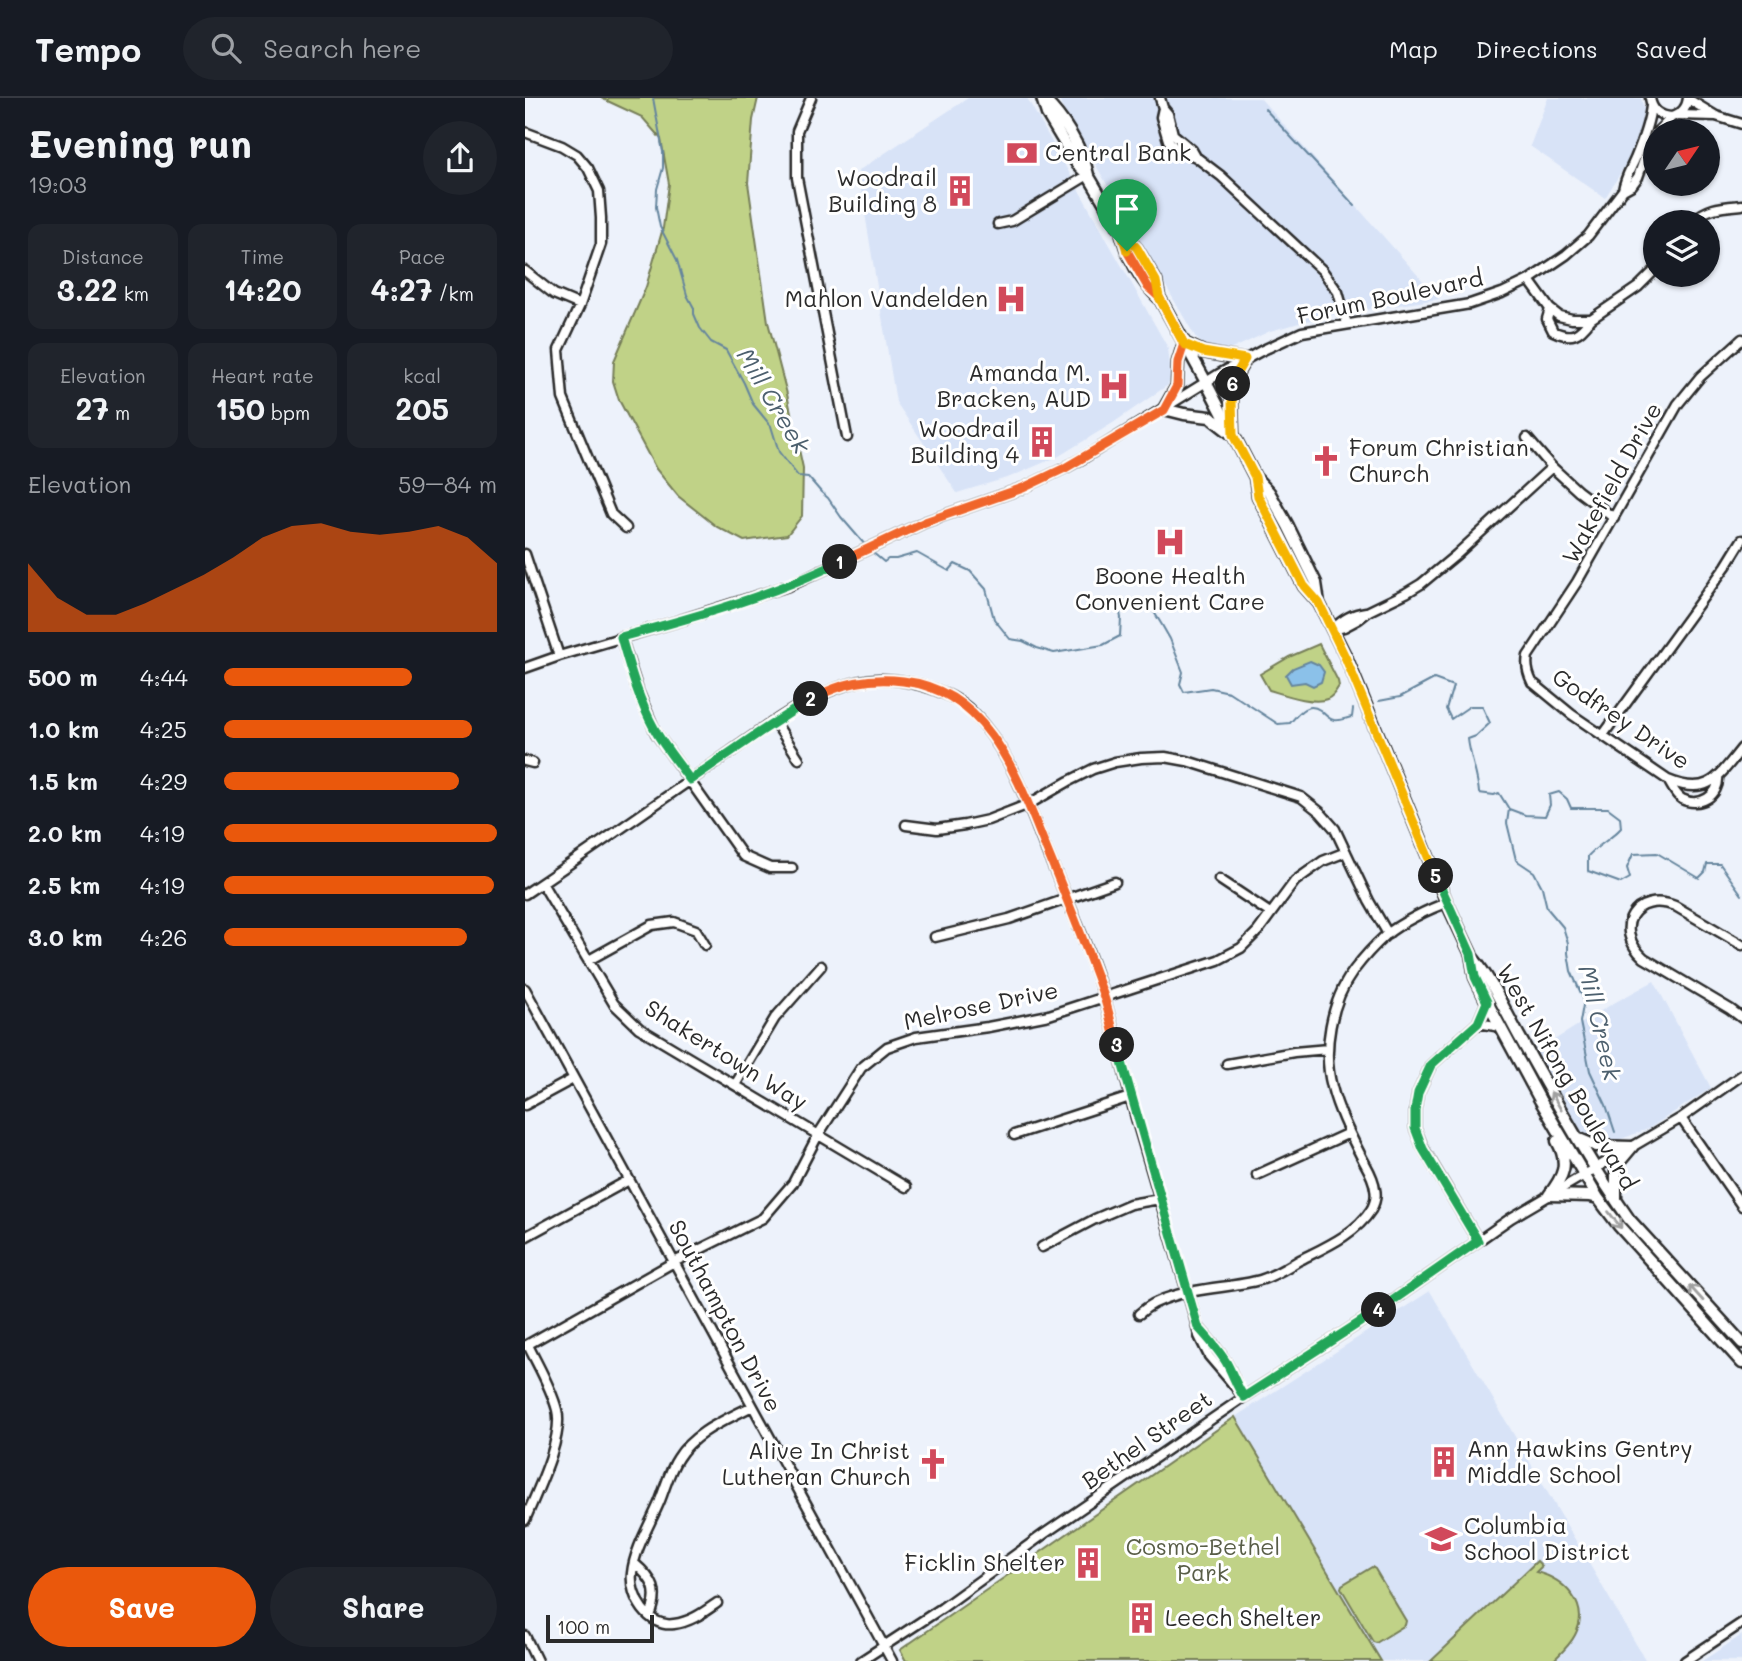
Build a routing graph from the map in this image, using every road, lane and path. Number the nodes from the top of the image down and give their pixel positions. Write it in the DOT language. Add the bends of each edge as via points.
graph roads {
  1 [pos="811,98"];
  2 [pos="1160,98"];
  3 [pos="1688,98"];
  4 [pos="1045,99"];
  5 [pos="1650,100"];
  6 [pos="1675,116"];
  7 [pos="1716,116"];
  8 [pos="1672,119"];
  9 [pos="1742,124"];
  10 [pos="525,132"];
  11 [pos="1643,163"];
  12 [pos="1088,175"];
  13 [pos="1623,190"];
  14 [pos="1742,205"];
  15 [pos="1709,210"];
  16 [pos="998,224"];
  17 [pos="525,271"];
  18 [pos="1529,280"];
  19 [pos="1643,283"];
  20 [pos="580,305"];
  21 [pos="1549,309"];
  22 [pos="1591,319"];
  23 [pos="1347,324"];
  24 [pos="1742,340"];
  25 [pos="1184,344"];
  26 [pos="1245,359"];
  27 [pos="1206,382"];
  28 [pos="1164,410"];
  29 [pos="1233,435"];
  30 [pos="847,437"];
  31 [pos="1527,438"];
  32 [pos="1552,467"];
  33 [pos="1255,477"];
  34 [pos="1614,518"];
  35 [pos="626,528"];
  36 [pos="1276,532"];
  37 [pos="1742,540"];
  38 [pos="525,554"];
  39 [pos="1306,563"];
  40 [pos="528,569"];
  41 [pos="1319,603"];
  42 [pos="1332,630"];
  43 [pos="621,637"];
  44 [pos="559,656"];
  45 [pos="1528,656"];
  46 [pos="525,668"];
  47 [pos="775,722"];
  48 [pos="1603,735"];
  49 [pos="1742,748"];
  50 [pos="799,759"];
  51 [pos="1718,776"];
  52 [pos="690,780"];
  53 [pos="1668,780"];
  54 [pos="1029,804"];
  55 [pos="906,825"];
  56 [pos="1346,852"];
  57 [pos="792,868"];
  58 [pos="1219,879"];
  59 [pos="1115,882"];
  60 [pos="542,883"];
  61 [pos="525,894"];
  62 [pos="1067,900"];
  63 [pos="1447,903"];
  64 [pos="1271,913"];
  65 [pos="1388,934"];
  66 [pos="935,937"];
  67 [pos="705,945"];
  68 [pos="1742,945"];
  69 [pos="1471,954"];
  70 [pos="589,960"];
  71 [pos="821,966"];
  72 [pos="525,991"];
  73 [pos="1104,996"];
  74 [pos="1487,1002"];
  75 [pos="1742,1018"];
  76 [pos="1478,1023"];
  77 [pos="1501,1027"];
  78 [pos="1328,1049"];
  79 [pos="1227,1064"];
  80 [pos="1742,1075"];
  81 [pos="573,1079"];
  82 [pos="734,1085"];
  83 [pos="1130,1097"];
  84 [pos="1540,1100"];
  85 [pos="525,1105"];
  86 [pos="1681,1118"];
  87 [pos="1349,1133"];
  88 [pos="818,1135"];
  89 [pos="1014,1135"];
  90 [pos="1577,1138"];
  91 [pos="1632,1147"];
  92 [pos="1595,1170"];
  93 [pos="1257,1175"];
  94 [pos="1584,1175"];
  95 [pos="629,1180"];
  96 [pos="906,1187"];
  97 [pos="1549,1195"];
  98 [pos="1598,1198"];
  99 [pos="1160,1199"];
  100 [pos="1616,1201"];
  101 [pos="1742,1206"];
  102 [pos="525,1237"];
  103 [pos="1478,1241"];
  104 [pos="1042,1247"];
  105 [pos="674,1262"];
  106 [pos="1188,1293"];
  107 [pos="1139,1314"];
  108 [pos="1710,1328"];
  109 [pos="1742,1343"];
  110 [pos="526,1346"];
  111 [pos="1742,1352"];
  112 [pos="1742,1363"];
  113 [pos="1244,1397"];
  114 [pos="752,1406"];
  115 [pos="525,1520"];
  116 [pos="634,1563"];
  117 [pos="717,1603"];
  118 [pos="650,1616"];
  119 [pos="1741,1622"];
  120 [pos="525,1636"];
  121 [pos="883,1646"];
  122 [pos="537,1661"];
  123 [pos="861,1661"];
  124 [pos="892,1661"];
  125 [pos="1685,1661"];
  1 -- 30 [label="street" via="797,131 797,178"];
  2 -- 23 [label="street" via="1168,140 1221,176 1322,270 1338,292"];
  3 -- 6 [label="street, Forum Boulevard"];
  3 -- 7 [label="street"];
  4 -- 12 [label="main road, West Nifong Boulevard" via="1085,161"];
  5 -- 6 [label="street" via="1662,116"];
  5 -- 13 [label="street, Forum Boulevard" via="1647,129"];
  6 -- 7 [label="street"];
  6 -- 8 [label="street, Forum Boulevard"];
  7 -- 9 [label="street"];
  10 -- 20 [label="street" via="577,155 589,167 599,191 601,244"];
  11 -- 13 [label="street, Forum Boulevard" via="1638,177"];
  12 -- 16 [label="street" via="1011,221"];
  12 -- 25 [label="main road, West Nifong Boulevard" via="1121,231 1144,259"];
  13 -- 18 [label="street, Forum Boulevard" via="1588,236"];
  14 -- 15 [label="street"];
  17 -- 20 [label="street" via="554,294"];
  18 -- 21 [label="street"];
  18 -- 23 [label="street, Forum Boulevard" via="1470,304"];
  19 -- 22 [label="street"];
  20 -- 35 [label="street" via="559,350 563,398 611,514"];
  21 -- 22 [label="street" via="1566,318"];
  21 -- 22 [label="street" via="1547,319 1553,331 1563,336 1578,333"];
  23 -- 26 [label="street, Forum Boulevard" via="1302,332"];
  24 -- 34 [label="street, Wakefield Drive" via="1700,377 1678,404"];
  25 -- 26 [label="main road"];
  25 -- 27 [label="main road, West Nifong Boulevard"];
  25 -- 28 [label="main road" via="1177,386"];
  26 -- 27 [label="street, Forum Boulevard"];
  26 -- 29 [label="main road" via="1234,378"];
  27 -- 28 [label="street, Forum Boulevard"];
  27 -- 29 [label="main road, West Nifong Boulevard"];
  28 -- 29 [label="main road" via="1210,416"];
  28 -- 43 [label="street, Forum Boulevard" via="1023,488 925,522 791,585"];
  29 -- 33 [label="main road, West Nifong Boulevard"];
  31 -- 32 [label="street"];
  32 -- 34 [label="street"];
  32 -- 42 [label="street" via="1422,584 1341,620"];
  33 -- 36 [label="main road, West Nifong Boulevard" via="1258,496"];
  33 -- 39 [label="main road, West Nifong Boulevard" via="1269,492"];
  34 -- 45 [label="street, Wakefield Drive"];
  36 -- 39 [label="main road" via="1288,541 1300,562"];
  36 -- 41 [label="main road, West Nifong Boulevard" via="1304,586"];
  37 -- 48 [label="street"];
  38 -- 40 [label="street"];
  39 -- 41 [label="main road, West Nifong Boulevard"];
  40 -- 44 [label="street"];
  41 -- 42 [label="main road, West Nifong Boulevard"];
  42 -- 63 [label="main road, West Nifong Boulevard"];
  43 -- 44 [label="street, Forum Boulevard"];
  43 -- 52 [label="street" via="656,733"];
  44 -- 46 [label="street, Forum Boulevard"];
  45 -- 48 [label="street, Godfrey Drive" via="1532,682"];
  47 -- 50 [label="street"];
  47 -- 52 [label="street"];
  47 -- 54 [label="street" via="829,690 864,680 929,687 970,709 989,730"];
  48 -- 53 [label="street, Godfrey Drive"];
  49 -- 51 [label="street, Godfrey Drive"];
  51 -- 53 [label="street, Godfrey Drive" via="1700,787"];
  51 -- 53 [label="street" via="1712,794 1694,802 1676,794"];
  52 -- 57 [label="street" via="743,856 771,868"];
  52 -- 60 [label="street"];
  54 -- 55 [label="street" via="965,825 937,829"];
  54 -- 56 [label="street" via="1093,769 1165,757 1301,797 1335,829"];
  54 -- 62 [label="street"];
  56 -- 64 [label="street, Melrose Drive" via="1323,861 1295,881"];
  56 -- 65 [label="street"];
  58 -- 64 [label="street"];
  59 -- 62 [label="street"];
  60 -- 61 [label="street"];
  60 -- 70 [label="street, Shakertown Way"];
  62 -- 66 [label="street"];
  62 -- 73 [label="street"];
  63 -- 65 [label="street"];
  63 -- 69 [label="main road, West Nifong Boulevard"];
  64 -- 73 [label="street, Melrose Drive" via="1241,948 1218,960"];
  65 -- 78 [label="street" via="1343,988"];
  67 -- 70 [label="street" via="696,930 674,922 652,925"];
  68 -- 75 [label="street" via="1665,902 1649,903 1631,916 1628,934 1635,950"];
  69 -- 74 [label="main road, West Nifong Boulevard"];
  90 -- 69 [label="main road, West Nifong Boulevard, one-way"];
  70 -- 82 [label="street, Shakertown Way" via="614,1004 639,1028"];
  71 -- 82 [label="street" via="775,1018"];
  72 -- 81 [label="street, Southampton Drive"];
  73 -- 83 [label="street"];
  73 -- 88 [label="street, Melrose Drive" via="1049,1015 916,1037 887,1047 860,1068"];
  74 -- 76 [label="street"];
  74 -- 77 [label="main road, West Nifong Boulevard"];
  76 -- 77 [label="street"];
  76 -- 103 [label="street" via="1431,1065 1418,1093 1415,1128"];
  77 -- 84 [label="main road, West Nifong Boulevard"];
  78 -- 79 [label="street"];
  78 -- 87 [label="street" via="1331,1086"];
  80 -- 86 [label="street, Bethel Street"];
  81 -- 85 [label="street"];
  81 -- 95 [label="street, Southampton Drive"];
  82 -- 88 [label="street, Shakertown Way"];
  83 -- 89 [label="street"];
  83 -- 99 [label="street"];
  84 -- 94 [label="main road, West Nifong Boulevard"];
  84 -- 97 [label="main road" via="1540,1111 1563,1150 1565,1165"];
  86 -- 91 [label="street, Bethel Street"];
  86 -- 101 [label="street"];
  87 -- 93 [label="street"];
  87 -- 106 [label="street" via="1376,1192 1370,1213 1339,1239 1261,1280"];
  88 -- 96 [label="street, Shakertown Way"];
  88 -- 105 [label="street, Melrose Drive" via="793,1183 763,1218"];
  90 -- 91 [label="main road" via="1596,1146"];
  90 -- 92 [label="main road, West Nifong Boulevard"];
  91 -- 92 [label="street, Bethel Street"];
  91 -- 100 [label="main road" via="1616,1166"];
  92 -- 94 [label="street, Bethel Street"];
  92 -- 100 [label="main road, West Nifong Boulevard"];
  94 -- 97 [label="street, Bethel Street"];
  94 -- 98 [label="main road, West Nifong Boulevard"];
  95 -- 102 [label="street"];
  95 -- 105 [label="street, Southampton Drive"];
  97 -- 98 [label="main road"];
  97 -- 103 [label="street, Bethel Street"];
  98 -- 108 [label="main road, West Nifong Boulevard, one-way"];
  99 -- 104 [label="street" via="1130,1204"];
  99 -- 106 [label="street"];
  109 -- 100 [label="main road, West Nifong Boulevard, one-way"];
  103 -- 113 [label="street, Bethel Street"];
  105 -- 110 [label="street, Melrose Drive"];
  105 -- 114 [label="street, Southampton Drive"];
  106 -- 107 [label="street" via="1158,1301"];
  106 -- 113 [label="street" via="1209,1356"];
  108 -- 111 [label="main road" via="1725,1334"];
  108 -- 112 [label="main road, West Nifong Boulevard"];
  110 -- 115 [label="street" via="550,1389 558,1432"];
  113 -- 121 [label="street, Bethel Street"];
  114 -- 116 [label="street" via="707,1430 677,1459"];
  114 -- 121 [label="street, Southampton Drive"];
  116 -- 118 [label="street" via="633,1591"];
  116 -- 118 [label="street" via="656,1592"];
  117 -- 118 [label="street" via="693,1619 672,1625"];
  119 -- 125 [label="street"];
  120 -- 122 [label="street"];
  121 -- 123 [label="street, Bethel Street"];
  121 -- 124 [label="street, Southampton Drive"];
}
